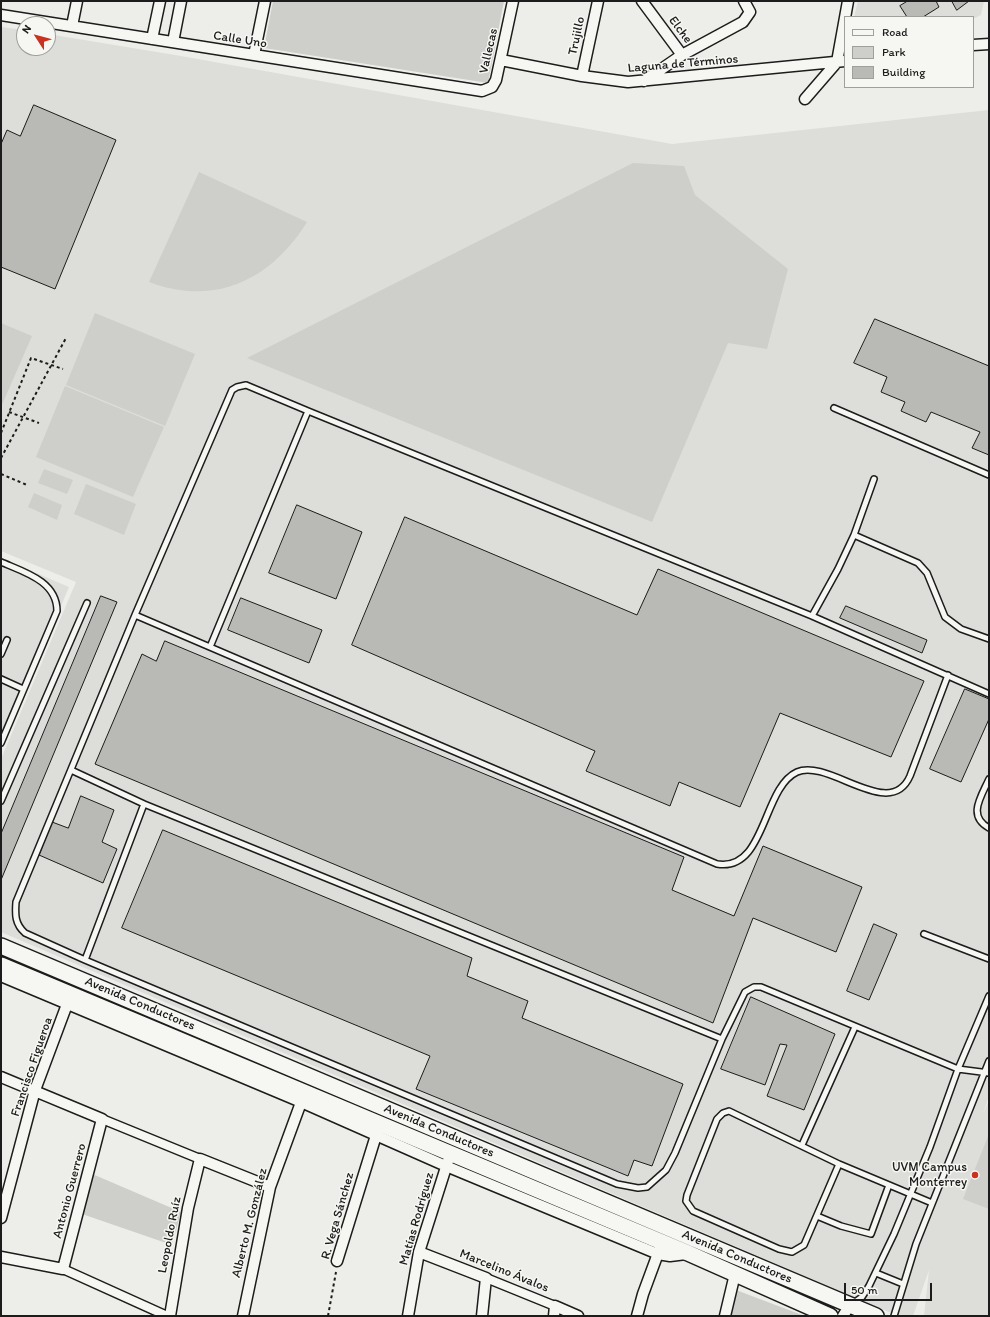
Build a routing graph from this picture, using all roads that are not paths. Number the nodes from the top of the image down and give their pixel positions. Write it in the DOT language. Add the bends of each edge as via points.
graph roads {
  1 [pos="77,1"];
  2 [pos="160,1"];
  3 [pos="181,1"];
  4 [pos="265,1"];
  5 [pos="513,1"];
  6 [pos="598,1"];
  7 [pos="642,1"];
  8 [pos="744,1"];
  9 [pos="848,1"];
  10 [pos="1,15"];
  11 [pos="846,16"];
  12 [pos="72,26"];
  13 [pos="844,36"];
  14 [pos="152,39"];
  15 [pos="173,42"];
  16 [pos="989,42"];
  17 [pos="974,46"];
  18 [pos="254,55"];
  19 [pos="682,55"];
  20 [pos="501,60"];
  21 [pos="841,62"];
  22 [pos="582,76"];
  23 [pos="643,82"];
  24 [pos="475,91"];
  25 [pos="805,99"];
  26 [pos="834,408"];
  27 [pos="308,411"];
  28 [pos="989,475"];
  29 [pos="874,479"];
  30 [pos="854,535"];
  31 [pos="1,562"];
  32 [pos="87,603"];
  33 [pos="135,615"];
  34 [pos="812,616"];
  35 [pos="989,639"];
  36 [pos="7,640"];
  37 [pos="210,647"];
  38 [pos="1,654"];
  39 [pos="948,674"];
  40 [pos="1,679"];
  41 [pos="24,688"];
  42 [pos="989,694"];
  43 [pos="1,743"];
  44 [pos="71,770"];
  45 [pos="989,779"];
  46 [pos="1,801"];
  47 [pos="144,804"];
  48 [pos="989,828"];
  49 [pos="924,934"];
  50 [pos="1,946"];
  51 [pos="989,959"];
  52 [pos="85,960"];
  53 [pos="1,965"];
  54 [pos="1,976"];
  55 [pos="989,996"];
  56 [pos="69,999"];
  57 [pos="855,1027"];
  58 [pos="722,1039"];
  59 [pos="989,1060"];
  60 [pos="958,1069"];
  61 [pos="987,1073"];
  62 [pos="1,1077"];
  63 [pos="35,1090"];
  64 [pos="303,1097"];
  65 [pos="102,1119"];
  66 [pos="378,1130"];
  67 [pos="802,1145"];
  68 [pos="200,1159"];
  69 [pos="448,1160"];
  70 [pos="839,1164"];
  71 [pos="889,1185"];
  72 [pos="270,1187"];
  73 [pos="910,1194"];
  74 [pos="932,1203"];
  75 [pos="818,1216"];
  76 [pos="1,1218"];
  77 [pos="660,1249"];
  78 [pos="419,1252"];
  79 [pos="1,1257"];
  80 [pos="337,1261"];
  81 [pos="63,1269"];
  82 [pos="876,1273"];
  83 [pos="735,1274"];
  84 [pos="486,1278"];
  85 [pos="903,1284"];
  86 [pos="554,1311"];
  87 [pos="847,1311"];
  88 [pos="168,1316"];
  89 [pos="243,1316"];
  90 [pos="408,1316"];
  91 [pos="482,1316"];
  92 [pos="578,1316"];
  93 [pos="637,1316"];
  94 [pos="725,1316"];
  95 [pos="830,1316"];
  96 [pos="876,1316"];
  97 [pos="894,1316"];
  1 -- 12 [label="street"];
  2 -- 14 [label="street"];
  3 -- 15 [label="street"];
  4 -- 18 [label="street"];
  5 -- 20 [label="street, Vallecas"];
  6 -- 22 [label="street, Trujillo"];
  7 -- 19 [label="street, Elche"];
  8 -- 19 [label="street" via="750,12 743,22"];
  9 -- 11 [label="street"];
  10 -- 12 [label="street, Calle Uno"];
  12 -- 14 [label="street, Calle Uno"];
  13 -- 21 [label="street"];
  14 -- 15 [label="street, Calle Uno"];
  15 -- 18 [label="street, Calle Uno"];
  16 -- 17 [label="street"];
  18 -- 24 [label="street, Calle Uno"];
  19 -- 23 [label="street"];
  20 -- 22 [label="street, Laguna de Términos"];
  20 -- 24 [label="street, Vallecas" via="492,87"];
  21 -- 23 [label="street, Laguna de Términos"];
  21 -- 25 [label="street"];
  22 -- 23 [label="street, Laguna de Términos" via="620,82"];
  26 -- 28 [label="lane"];
  27 -- 33 [label="lane" via="246,385 232,390"];
  27 -- 34 [label="lane"];
  27 -- 37 [label="lane"];
  29 -- 30 [label="lane"];
  30 -- 34 [label="lane"];
  30 -- 35 [label="lane" via="918,563 926,573 945,617 961,629"];
  31 -- 41 [label="lane" via="46,584 51,590 56,606"];
  32 -- 46 [label="lane"];
  33 -- 37 [label="lane"];
  33 -- 44 [label="lane"];
  34 -- 39 [label="lane"];
  36 -- 38 [label="lane"];
  37 -- 39 [label="lane" via="723,865 733,863 746,855 782,786 792,775 800,771 805,769 820,772 877,792 888,793 903,787 910,776"];
  39 -- 42 [label="lane"];
  40 -- 41 [label="lane"];
  41 -- 43 [label="lane"];
  44 -- 47 [label="lane"];
  44 -- 52 [label="lane" via="16,902 15,914 19,927 25,933"];
  45 -- 48 [label="lane" via="978,806 977,816 982,824"];
  47 -- 52 [label="lane"];
  47 -- 58 [label="lane"];
  49 -- 51 [label="lane"];
  50 -- 87 [label="main road, Avenida Conductores"];
  52 -- 58 [label="lane" via="628,1187 647,1187 666,1170"];
  53 -- 56 [label="main road, Avenida Conductores"];
  54 -- 56 [label="street"];
  55 -- 60 [label="lane"];
  56 -- 63 [label="street, Francisco Figueroa"];
  56 -- 64 [label="main road, Avenida Conductores"];
  57 -- 58 [label="lane" via="777,993 754,987 745,992 740,999"];
  57 -- 60 [label="lane"];
  57 -- 67 [label="lane"];
  59 -- 61 [label="lane"];
  60 -- 61 [label="lane"];
  60 -- 73 [label="lane"];
  61 -- 74 [label="lane"];
  62 -- 63 [label="street"];
  63 -- 65 [label="street"];
  63 -- 76 [label="street, Francisco Figueroa"];
  64 -- 66 [label="main road, Avenida Conductores"];
  64 -- 72 [label="street, Alberto M. González"];
  65 -- 68 [label="street"];
  65 -- 81 [label="street, Antonio Guerrero"];
  66 -- 69 [label="main road, Avenida Conductores"];
  66 -- 80 [label="street, R. Vega Sánchez"];
  67 -- 70 [label="lane"];
  67 -- 75 [label="lane" via="726,1111 717,1119 686,1201 693,1211 785,1252 792,1252 804,1245"];
  68 -- 72 [label="street"];
  68 -- 88 [label="street, Leopoldo Ruíz"];
  69 -- 77 [label="main road, Avenida Conductores"];
  69 -- 78 [label="street, Matías Rodríguez"];
  70 -- 71 [label="lane"];
  70 -- 75 [label="lane"];
  71 -- 73 [label="lane"];
  71 -- 75 [label="lane" via="871,1234 841,1226"];
  72 -- 89 [label="street, Alberto M. González"];
  73 -- 74 [label="lane"];
  73 -- 82 [label="lane"];
  74 -- 85 [label="lane"];
  77 -- 83 [label="main road, Avenida Conductores" via="688,1254"];
  77 -- 93 [label="street"];
  78 -- 84 [label="street, Marcelino Ávalos"];
  78 -- 90 [label="street, Matías Rodríguez"];
  79 -- 81 [label="street"];
  81 -- 88 [label="street"];
  82 -- 85 [label="lane"];
  82 -- 87 [label="lane" via="862,1298"];
  83 -- 94 [label="street"];
  83 -- 95 [label="main road, Avenida Conductores"];
  84 -- 86 [label="street, Marcelino Ávalos"];
  84 -- 91 [label="street"];
  85 -- 97 [label="lane"];
  86 -- 92 [label="street, Marcelino Ávalos"];
  87 -- 96 [label="main road, Avenida Conductores"];
}
